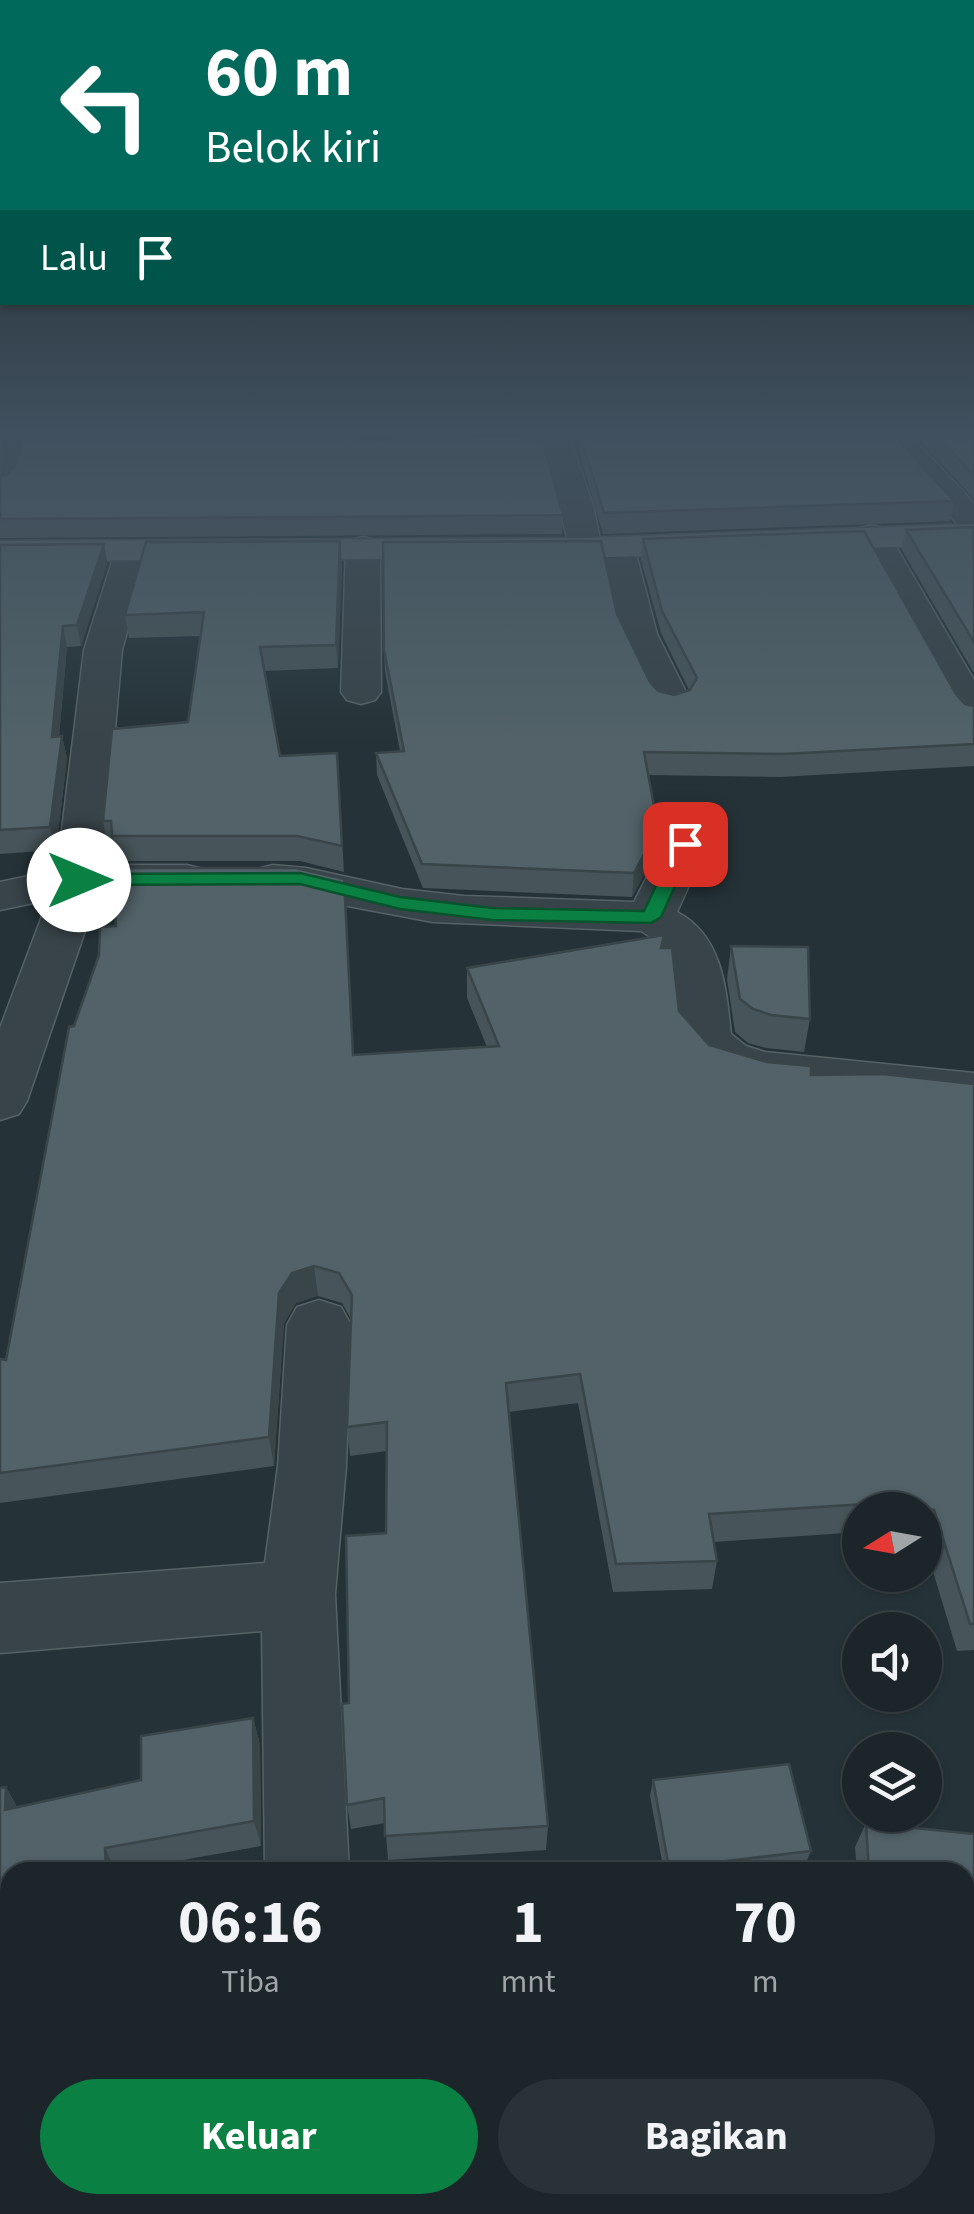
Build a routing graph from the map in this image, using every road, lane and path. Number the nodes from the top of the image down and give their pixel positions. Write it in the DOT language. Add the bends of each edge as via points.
graph roads {
  1 [pos="596,537"];
  2 [pos="820,537"];
  3 [pos="873,537"];
  4 [pos="363,547"];
  5 [pos="601,547"];
  6 [pos="0,551"];
  7 [pos="132,552"];
  8 [pos="361,692"];
  9 [pos="671,702"];
  10 [pos="974,714"];
  11 [pos="685,844"];
  12 [pos="79,880"];
  13 [pos="0,896"];
  14 [pos="651,917"];
  15 [pos="974,1092"];
  16 [pos="0,1101"];
  17 [pos="319,1326"];
  18 [pos="298,1594"];
  19 [pos="0,1618"];
  20 [pos="307,1862"];
  1 -- 5 [label="street"];
  2 -- 5 [label="main road"];
  3 -- 10 [label="street"];
  4 -- 5 [label="main road"];
  4 -- 7 [label="main road"];
  4 -- 8 [label="street"];
  5 -- 9 [label="street"];
  6 -- 7 [label="main road"];
  7 -- 12 [label="street" via="103,650"];
  11 -- 14 [label="street"];
  12 -- 13 [label="street"];
  12 -- 14 [label="street" via="300,878 400,903 492,914"];
  12 -- 16 [label="street"];
  14 -- 15 [label="street" via="681,934 692,952 705,1041 727,1059 763,1070"];
  17 -- 18 [label="street"];
  18 -- 19 [label="street"];
  18 -- 20 [label="street"];
}
